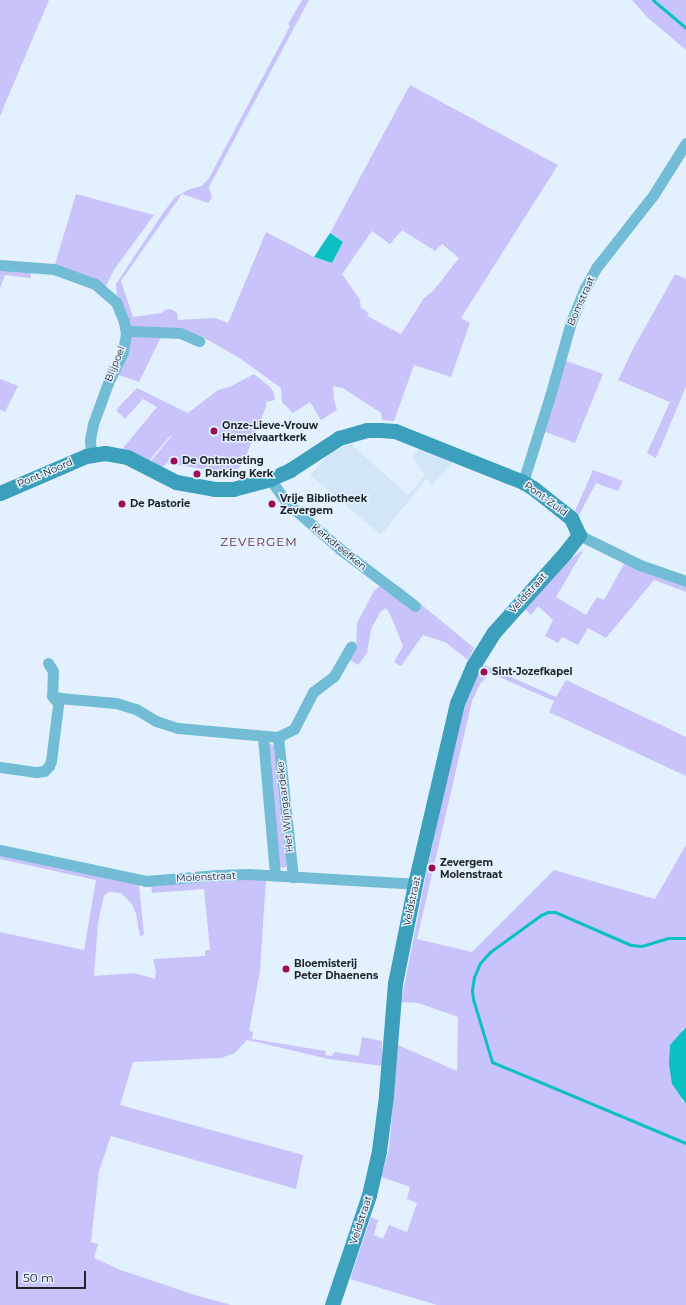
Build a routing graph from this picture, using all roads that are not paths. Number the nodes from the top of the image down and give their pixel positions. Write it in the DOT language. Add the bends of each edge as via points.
graph roads {
  1 [pos="686,143"];
  2 [pos="0,265"];
  3 [pos="126,333"];
  4 [pos="199,341"];
  5 [pos="91,455"];
  6 [pos="270,479"];
  7 [pos="523,482"];
  8 [pos="0,493"];
  9 [pos="579,534"];
  10 [pos="686,581"];
  11 [pos="415,606"];
  12 [pos="351,646"];
  13 [pos="48,663"];
  14 [pos="58,703"];
  15 [pos="263,737"];
  16 [pos="278,737"];
  17 [pos="0,768"];
  18 [pos="0,850"];
  19 [pos="275,875"];
  20 [pos="293,877"];
  21 [pos="415,884"];
  22 [pos="332,1305"];
  1 -- 7 [label="street, Bomstraat" via="654,194 596,268 585,288 571,322"];
  2 -- 3 [label="street, Blijpoel" via="54,269 95,284 116,302"];
  3 -- 4 [label="street" via="180,332"];
  3 -- 5 [label="street, Blijpoel" via="122,352 93,424"];
  5 -- 6 [label="street, Pont-Noord" via="111,453 127,457 168,479 199,488 233,489"];
  5 -- 8 [label="street, Pont-Noord"];
  6 -- 7 [label="street, Pont-Zuid" via="290,470 339,438 367,430 395,431"];
  6 -- 11 [label="street, Kerkdreefken" via="286,502 340,549"];
  7 -- 9 [label="street, Pont-Zuid" via="567,515"];
  9 -- 10 [label="street" via="640,565"];
  9 -- 21 [label="street, Veldstraat" via="494,632 473,666 457,703"];
  12 -- 16 [label="street" via="334,676 313,692 294,729"];
  13 -- 14 [label="street" via="53,671 52,696"];
  14 -- 15 [label="street" via="60,698 116,703 178,728"];
  14 -- 17 [label="street" via="49,766 44,771 37,772"];
  15 -- 16 [label="street"];
  15 -- 19 [label="street, Het Wijngaardeke"];
  16 -- 20 [label="street, Het Wijngaardeke"];
  18 -- 19 [label="street, Molenstraat" via="146,881 217,875"];
  19 -- 20 [label="street, Molenstraat"];
  20 -- 21 [label="street, Molenstraat"];
  21 -- 22 [label="street, Veldstraat" via="395,983 379,1151 369,1195"];
}
